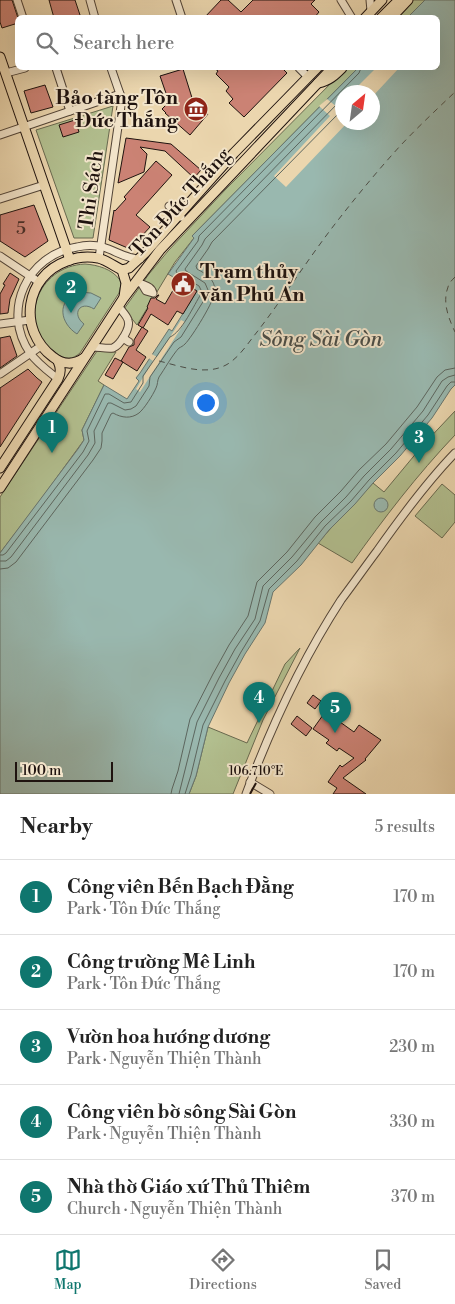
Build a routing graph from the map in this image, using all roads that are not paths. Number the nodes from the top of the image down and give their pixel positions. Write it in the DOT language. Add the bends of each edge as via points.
graph roads {
  1 [pos="17,0"];
  2 [pos="90,0"];
  3 [pos="176,0"];
  4 [pos="341,0"];
  5 [pos="370,0"];
  6 [pos="382,0"];
  7 [pos="389,0"];
  8 [pos="399,0"];
  9 [pos="408,0"];
  10 [pos="21,15"];
  11 [pos="94,15"];
  12 [pos="181,15"];
  13 [pos="350,15"];
  14 [pos="369,15"];
  15 [pos="384,15"];
  16 [pos="394,15"];
  17 [pos="0,57"];
  18 [pos="17,70"];
  19 [pos="57,70"];
  20 [pos="112,70"];
  21 [pos="301,70"];
  22 [pos="315,70"];
  23 [pos="327,70"];
  24 [pos="340,70"];
  25 [pos="6,73"];
  26 [pos="308,77"];
  27 [pos="316,84"];
  28 [pos="120,94"];
  29 [pos="70,110"];
  30 [pos="24,126"];
  31 [pos="0,135"];
  32 [pos="44,185"];
  33 [pos="0,199"];
  34 [pos="169,206"];
  35 [pos="182,218"];
  36 [pos="101,246"];
  37 [pos="66,249"];
  38 [pos="0,256"];
  39 [pos="99,258"];
  40 [pos="140,259"];
  41 [pos="70,260"];
  42 [pos="122,270"];
  43 [pos="30,276"];
  44 [pos="39,282"];
  45 [pos="121,303"];
  46 [pos="30,320"];
  47 [pos="18,322"];
  48 [pos="0,324"];
  49 [pos="41,346"];
  50 [pos="93,347"];
  51 [pos="30,353"];
  52 [pos="86,356"];
  53 [pos="58,361"];
  54 [pos="0,374"];
  55 [pos="58,379"];
  56 [pos="455,453"];
  57 [pos="0,468"];
  58 [pos="0,488"];
  59 [pos="250,782"];
  60 [pos="269,793"];
  61 [pos="246,794"];
  1 -- 10 [label="street"];
  2 -- 11 [label="street"];
  3 -- 12 [label="street"];
  4 -- 13 [label="street"];
  5 -- 14 [label="street"];
  6 -- 14 [label="main road"];
  7 -- 14 [label="main road"];
  8 -- 15 [label="main road"];
  9 -- 16 [label="main road"];
  17 -- 25 [label="main road"];
  18 -- 25 [label="street"];
  19 -- 29 [label="street"];
  20 -- 28 [label="street, Thi Sách"];
  21 -- 26 [label="street"];
  22 -- 26 [label="main road, Tôn Đức Thắng"];
  23 -- 27 [label="main road"];
  24 -- 27 [label="main road, Tôn Đức Thắng" via="326,82"];
  25 -- 30 [label="main road"];
  26 -- 27 [label="main road"];
  26 -- 35 [label="main road, Tôn Đức Thắng" via="234,153"];
  27 -- 35 [label="main road, Tôn Đức Thắng"];
  28 -- 29 [label="street"];
  28 -- 36 [label="street, Thi Sách" via="112,196"];
  29 -- 30 [label="street"];
  30 -- 31 [label="street"];
  30 -- 32 [label="main road"];
  32 -- 33 [label="street"];
  32 -- 37 [label="main road"];
  34 -- 35 [label="street"];
  35 -- 40 [label="main road, Tôn Đức Thắng"];
  35 -- 45 [label="main road, Tôn Đức Thắng" via="140,284"];
  36 -- 37 [label="street"];
  36 -- 39 [label="street, Thi Sách"];
  36 -- 40 [label="street" via="128,258"];
  37 -- 41 [label="main road"];
  37 -- 43 [label="street" via="38,265"];
  38 -- 43 [label="street"];
  39 -- 41 [label="main road"];
  39 -- 42 [label="main road"];
  40 -- 42 [label="main road, Tôn Đức Thắng"];
  41 -- 44 [label="main road" via="53,268"];
  42 -- 45 [label="main road" via="126,283"];
  43 -- 44 [label="street"];
  43 -- 47 [label="street" via="21,295"];
  44 -- 46 [label="main road" via="32,298"];
  45 -- 50 [label="main road, Tôn Đức Thắng"];
  45 -- 50 [label="street" via="128,320 126,340 110,348"];
  46 -- 47 [label="street"];
  46 -- 49 [label="main road"];
  47 -- 48 [label="street"];
  47 -- 51 [label="street"];
  49 -- 51 [label="street"];
  49 -- 53 [label="main road"];
  50 -- 52 [label="main road, Tôn Đức Thắng"];
  51 -- 54 [label="street"];
  51 -- 55 [label="street"];
  52 -- 53 [label="main road" via="73,363"];
  52 -- 58 [label="main road, Tôn Đức Thắng"];
  53 -- 55 [label="main road"];
  55 -- 57 [label="main road"];
  56 -- 59 [label="street" via="405,512 341,601 295,681"];
  59 -- 60 [label="street"];
  59 -- 61 [label="street"];
}
